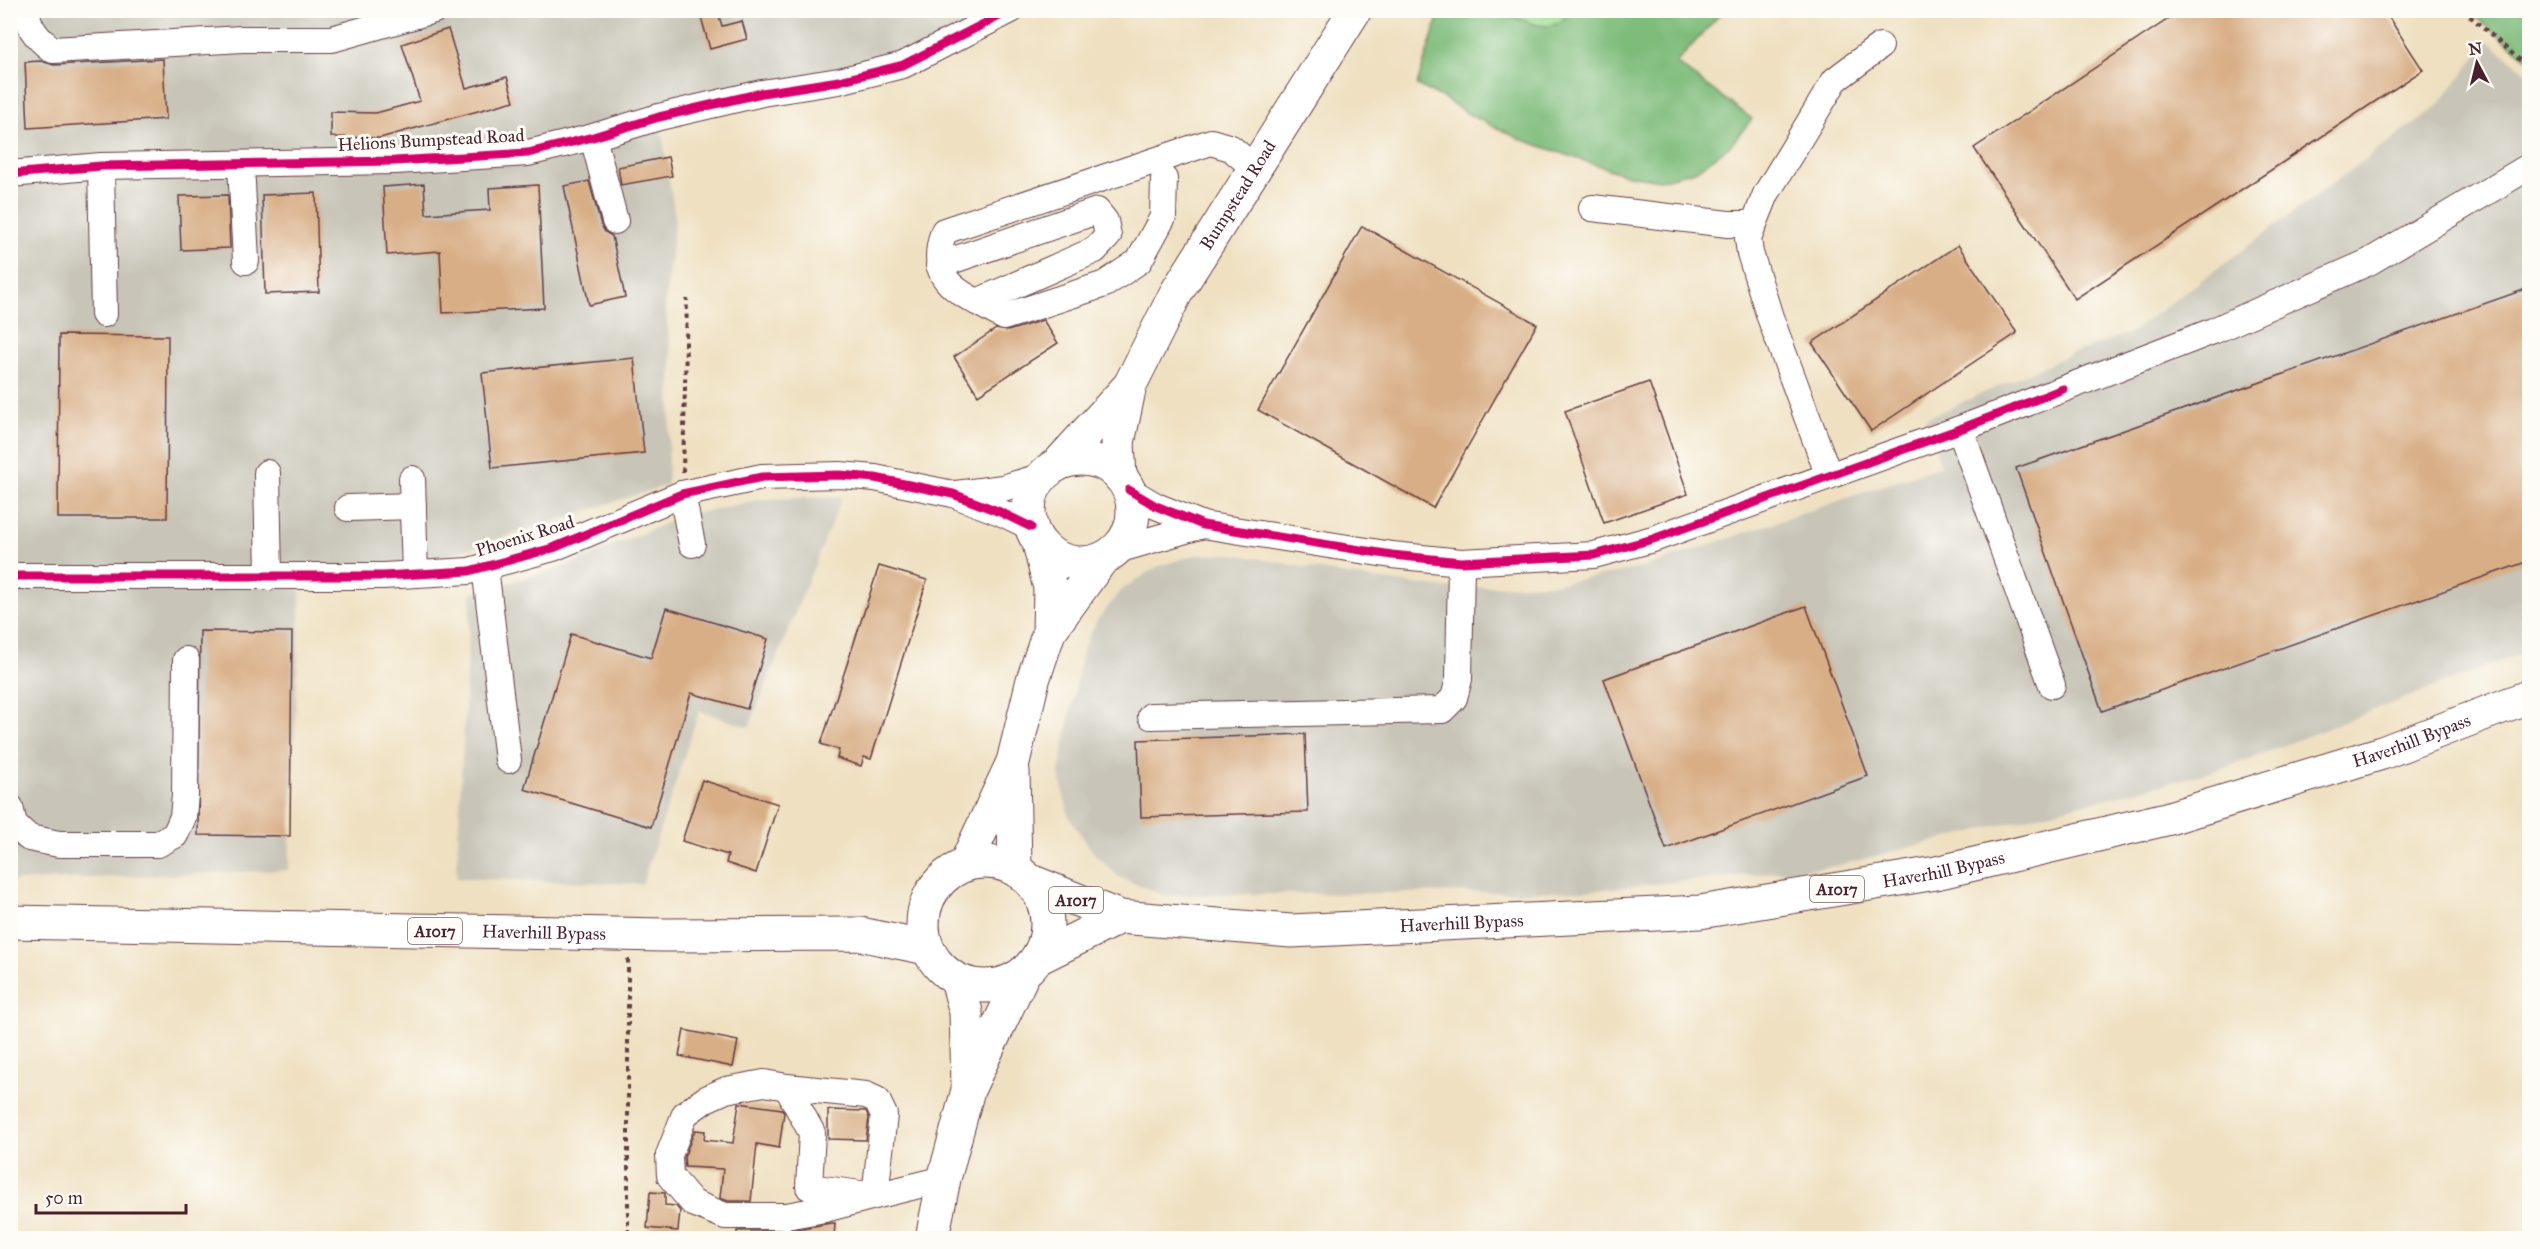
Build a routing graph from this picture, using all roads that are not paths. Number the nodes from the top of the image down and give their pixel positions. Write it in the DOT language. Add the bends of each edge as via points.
graph roads {
  1 [pos="27,10"];
  2 [pos="434,10"];
  3 [pos="1011,10"];
  4 [pos="1354,10"];
  5 [pos="1880,46"];
  6 [pos="593,137"];
  7 [pos="241,164"];
  8 [pos="101,166"];
  9 [pos="1255,168"];
  10 [pos="2529,172"];
  11 [pos="10,174"];
  12 [pos="1164,179"];
  13 [pos="1592,208"];
  14 [pos="615,221"];
  15 [pos="1752,224"];
  16 [pos="246,261"];
  17 [pos="939,265"];
  18 [pos="977,302"];
  19 [pos="104,314"];
  20 [pos="1130,385"];
  21 [pos="1960,429"];
  22 [pos="1050,470"];
  23 [pos="267,473"];
  24 [pos="1829,476"];
  25 [pos="411,479"];
  26 [pos="1125,484"];
  27 [pos="682,494"];
  28 [pos="953,494"];
  29 [pos="413,506"];
  30 [pos="348,508"];
  31 [pos="1203,525"];
  32 [pos="1035,535"];
  33 [pos="692,543"];
  34 [pos="1109,555"];
  35 [pos="1461,562"];
  36 [pos="485,567"];
  37 [pos="416,574"];
  38 [pos="10,576"];
  39 [pos="269,577"];
  40 [pos="1049,632"];
  41 [pos="186,660"];
  42 [pos="2052,686"];
  43 [pos="2529,696"];
  44 [pos="1151,716"];
  45 [pos="508,760"];
  46 [pos="1013,762"];
  47 [pos="10,807"];
  48 [pos="966,863"];
  49 [pos="1024,875"];
  50 [pos="924,910"];
  51 [pos="1120,917"];
  52 [pos="10,922"];
  53 [pos="860,934"];
  54 [pos="927,948"];
  55 [pos="1031,966"];
  56 [pos="957,980"];
  57 [pos="787,1087"];
  58 [pos="968,1090"];
  59 [pos="944,1179"];
  60 [pos="875,1196"];
  61 [pos="932,1239"];
  1 -- 2 [label="street" via="39,40 53,50 242,39 332,39"];
  3 -- 6 [label="street, Helions Bumpstead Road" via="903,65 839,81 762,93"];
  4 -- 9 [label="main road, Bumpstead Road"];
  5 -- 15 [label="street" via="1835,80"];
  6 -- 7 [label="street, Helions Bumpstead Road" via="528,153"];
  6 -- 14 [label="street"];
  7 -- 8 [label="street, Helions Bumpstead Road"];
  7 -- 16 [label="street"];
  8 -- 11 [label="street, Helions Bumpstead Road"];
  8 -- 19 [label="street"];
  9 -- 17 [label="street" via="1231,148 1210,142 944,231"];
  9 -- 20 [label="main road, Bumpstead Road" via="1176,293"];
  10 -- 21 [label="street" via="2525,169 2369,262 2213,331"];
  12 -- 18 [label="street" via="1163,217 1138,261 1105,284 1004,317"];
  13 -- 15 [label="street"];
  15 -- 24 [label="street" via="1750,253"];
  17 -- 18 [label="street" via="947,284"];
  17 -- 18 [label="street" via="1097,211 1105,221 1108,236 1095,250"];
  20 -- 22 [label="main road, Bumpstead Road"];
  20 -- 26 [label="main road, Bumpstead Road" via="1118,443"];
  21 -- 24 [label="street"];
  21 -- 42 [label="street"];
  22 -- 26 [label="main road" via="1075,459 1094,461 1108,467"];
  22 -- 28 [label="street, Phoenix Road" via="1003,488"];
  22 -- 32 [label="main road" via="1033,491 1029,509"];
  23 -- 39 [label="street"];
  24 -- 35 [label="street" via="1653,539 1594,555"];
  25 -- 29 [label="street"];
  26 -- 31 [label="street" via="1156,507"];
  26 -- 34 [label="main road" via="1133,505 1133,521 1127,537"];
  27 -- 28 [label="street, Phoenix Road" via="762,477 840,475"];
  27 -- 33 [label="street"];
  27 -- 36 [label="street, Phoenix Road" via="553,548"];
  28 -- 32 [label="street, Phoenix Road" via="1000,512"];
  29 -- 30 [label="street"];
  29 -- 37 [label="street"];
  31 -- 34 [label="street"];
  31 -- 35 [label="street"];
  32 -- 34 [label="main road" via="1053,556 1069,562 1086,564"];
  32 -- 40 [label="main road" via="1050,588"];
  34 -- 40 [label="main road"];
  35 -- 44 [label="street" via="1459,679 1454,698 1442,710"];
  36 -- 37 [label="street, Phoenix Road"];
  36 -- 45 [label="street"];
  37 -- 39 [label="street, Phoenix Road"];
  38 -- 39 [label="street, Phoenix Road"];
  40 -- 46 [label="main road"];
  41 -- 47 [label="street" via="185,795 183,818 175,835 158,844 59,844 29,838 14,824"];
  43 -- 51 [label="main road, Haverhill Bypass / A1017" via="2382,753 2166,819 1936,873 1700,912 1291,930"];
  46 -- 48 [label="main road"];
  46 -- 49 [label="main road"];
  48 -- 49 [label="main road" via="994,861"];
  48 -- 50 [label="main road" via="947,873 932,890"];
  49 -- 51 [label="main road, Haverhill Bypass / A1017"];
  49 -- 55 [label="main road" via="1044,900 1048,916 1047,938"];
  50 -- 53 [label="main road, Haverhill Bypass / A1017"];
  50 -- 54 [label="main road"];
  51 -- 55 [label="main road, A1017"];
  52 -- 53 [label="main road, Haverhill Bypass / A1017" via="628,935"];
  53 -- 54 [label="main road, Haverhill Bypass / A1017"];
  54 -- 56 [label="main road" via="939,967"];
  55 -- 56 [label="main road" via="1000,985 978,986"];
  55 -- 58 [label="main road"];
  56 -- 58 [label="main road" via="966,1012"];
  57 -- 60 [label="street" via="812,1133 810,1187"];
  57 -- 60 [label="street" via="866,1095 878,1100 884,1115"];
  57 -- 60 [label="street" via="764,1083 726,1090 685,1114 669,1155 670,1176 693,1203 725,1216 786,1216"];
  58 -- 59 [label="main road"];
  59 -- 60 [label="street"];
  59 -- 61 [label="main road"];
}
